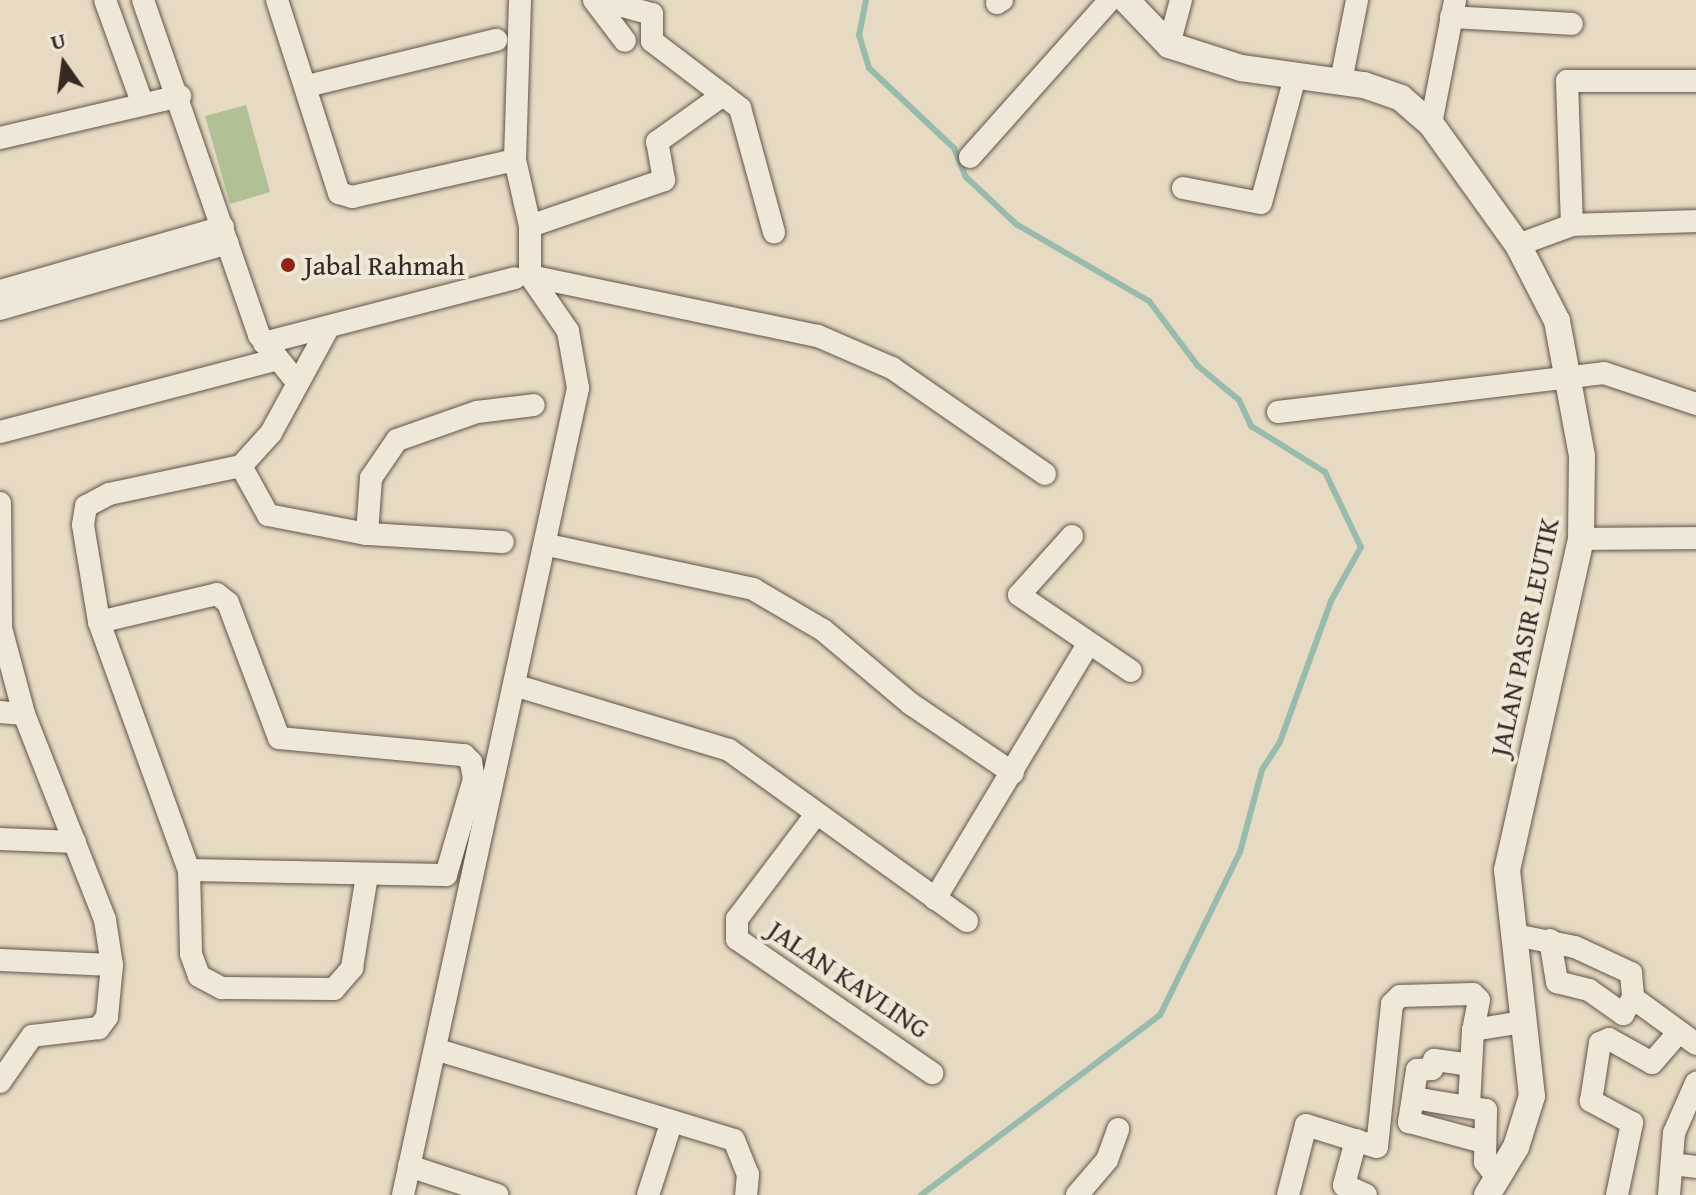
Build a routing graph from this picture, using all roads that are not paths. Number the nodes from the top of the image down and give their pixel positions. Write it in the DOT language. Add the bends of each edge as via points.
graph roads {
  1 [pos="105,0"];
  2 [pos="143,0"];
  3 [pos="277,0"];
  4 [pos="520,0"];
  5 [pos="597,0"];
  6 [pos="1110,0"];
  7 [pos="1126,0"];
  8 [pos="1181,0"];
  9 [pos="1357,0"];
  10 [pos="1453,9"];
  11 [pos="1572,24"];
  12 [pos="496,40"];
  13 [pos="625,41"];
  14 [pos="1169,45"];
  15 [pos="1295,77"];
  16 [pos="1341,81"];
  17 [pos="1696,81"];
  18 [pos="307,86"];
  19 [pos="723,95"];
  20 [pos="180,96"];
  21 [pos="142,102"];
  22 [pos="1431,124"];
  23 [pos="0,138"];
  24 [pos="970,157"];
  25 [pos="515,160"];
  26 [pos="1183,188"];
  27 [pos="1696,221"];
  28 [pos="1572,225"];
  29 [pos="530,226"];
  30 [pos="774,232"];
  31 [pos="226,235"];
  32 [pos="1518,245"];
  33 [pos="522,277"];
  34 [pos="13,293"];
  35 [pos="0,309"];
  36 [pos="326,332"];
  37 [pos="270,351"];
  38 [pos="1571,378"];
  39 [pos="296,381"];
  40 [pos="1696,404"];
  41 [pos="534,405"];
  42 [pos="1278,412"];
  43 [pos="0,432"];
  44 [pos="241,466"];
  45 [pos="1045,474"];
  46 [pos="0,503"];
  47 [pos="367,534"];
  48 [pos="1072,536"];
  49 [pos="1696,538"];
  50 [pos="1581,539"];
  51 [pos="503,542"];
  52 [pos="548,545"];
  53 [pos="99,622"];
  54 [pos="0,629"];
  55 [pos="1088,644"];
  56 [pos="1131,671"];
  57 [pos="517,686"];
  58 [pos="0,712"];
  59 [pos="24,714"];
  60 [pos="1013,773"];
  61 [pos="814,817"];
  62 [pos="0,839"];
  63 [pos="75,842"];
  64 [pos="189,870"];
  65 [pos="367,875"];
  66 [pos="935,899"];
  67 [pos="967,921"];
  68 [pos="1515,935"];
  69 [pos="1550,940"];
  70 [pos="0,960"];
  71 [pos="112,965"];
  72 [pos="1633,998"];
  73 [pos="1523,1022"];
  74 [pos="1473,1030"];
  75 [pos="1687,1039"];
  76 [pos="438,1050"];
  77 [pos="1471,1065"];
  78 [pos="932,1073"];
  79 [pos="0,1082"];
  80 [pos="1696,1083"];
  81 [pos="1414,1098"];
  82 [pos="1469,1106"];
  83 [pos="1687,1120"];
  84 [pos="671,1124"];
  85 [pos="1118,1129"];
  86 [pos="1356,1140"];
  87 [pos="1483,1142"];
  88 [pos="1672,1164"];
  89 [pos="409,1166"];
  90 [pos="1696,1167"];
  91 [pos="1493,1190"];
  92 [pos="403,1195"];
  93 [pos="497,1195"];
  94 [pos="648,1195"];
  95 [pos="746,1195"];
  96 [pos="1077,1195"];
  97 [pos="1288,1195"];
  98 [pos="1366,1195"];
  99 [pos="1617,1195"];
  100 [pos="1669,1195"];
  1 -- 21 [label="street"];
  2 -- 20 [label="street"];
  3 -- 18 [label="street"];
  4 -- 25 [label="street"];
  5 -- 13 [label="street"];
  5 -- 19 [label="street" via="652,14 652,41"];
  6 -- 24 [label="street"];
  7 -- 14 [label="street"];
  8 -- 14 [label="street"];
  9 -- 16 [label="street"];
  10 -- 11 [label="street"];
  10 -- 22 [label="street"];
  12 -- 18 [label="street"];
  14 -- 15 [label="street, JALAN PASIR LEUTIK"];
  15 -- 16 [label="street, JALAN PASIR LEUTIK"];
  15 -- 26 [label="street" via="1261,203"];
  16 -- 22 [label="street, JALAN PASIR LEUTIK" via="1401,98"];
  17 -- 28 [label="street" via="1567,81"];
  18 -- 25 [label="street" via="343,195"];
  19 -- 29 [label="street" via="657,142 664,180"];
  19 -- 30 [label="street" via="740,108"];
  20 -- 21 [label="street"];
  20 -- 31 [label="street"];
  21 -- 23 [label="street"];
  22 -- 32 [label="street, JALAN PASIR LEUTIK"];
  25 -- 29 [label="street"];
  27 -- 28 [label="street"];
  28 -- 32 [label="street"];
  29 -- 33 [label="street"];
  31 -- 34 [label="street"];
  31 -- 37 [label="street"];
  32 -- 38 [label="street, JALAN PASIR LEUTIK" via="1550,301"];
  33 -- 36 [label="street"];
  33 -- 45 [label="street" via="818,336 892,368"];
  33 -- 52 [label="street" via="568,331 578,388"];
  34 -- 35 [label="street"];
  36 -- 37 [label="street"];
  36 -- 39 [label="street"];
  37 -- 39 [label="street"];
  37 -- 43 [label="street"];
  38 -- 40 [label="street" via="1611,373"];
  38 -- 42 [label="street"];
  38 -- 50 [label="street, JALAN PASIR LEUTIK" via="1582,456"];
  39 -- 44 [label="street" via="271,433"];
  41 -- 47 [label="street" via="464,415 397,440 371,478"];
  44 -- 47 [label="street" via="268,515"];
  44 -- 53 [label="street" via="109,494 86,506"];
  46 -- 54 [label="street"];
  47 -- 51 [label="street"];
  48 -- 55 [label="street" via="1019,595"];
  49 -- 50 [label="street"];
  50 -- 68 [label="street, JALAN PASIR LEUTIK" via="1507,870"];
  52 -- 57 [label="street"];
  52 -- 60 [label="street" via="741,582 823,630 911,704"];
  53 -- 64 [label="street"];
  53 -- 65 [label="street" via="217,594 228,603 279,738 464,755 474,779 446,875"];
  54 -- 59 [label="street"];
  55 -- 56 [label="street"];
  55 -- 60 [label="street"];
  57 -- 61 [label="street" via="729,750"];
  57 -- 76 [label="street"];
  58 -- 59 [label="street"];
  59 -- 63 [label="street"];
  60 -- 66 [label="street"];
  61 -- 66 [label="street"];
  61 -- 78 [label="street, JALAN KAVLING" via="737,919 737,939"];
  62 -- 63 [label="street"];
  63 -- 71 [label="street" via="105,920"];
  64 -- 65 [label="street"];
  64 -- 65 [label="street" via="191,954 199,976 222,988 334,989 352,968"];
  66 -- 67 [label="street"];
  68 -- 69 [label="street"];
  68 -- 73 [label="street, JALAN PASIR LEUTIK"];
  69 -- 72 [label="street" via="1631,973"];
  69 -- 72 [label="street" via="1557,982 1589,990 1623,1014"];
  70 -- 71 [label="street"];
  71 -- 79 [label="street" via="107,1017 99,1028 32,1036"];
  72 -- 75 [label="street"];
  73 -- 74 [label="street"];
  73 -- 91 [label="street, JALAN PASIR LEUTIK" via="1532,1096"];
  74 -- 77 [label="street"];
  74 -- 86 [label="street" via="1479,1000 1473,994 1400,996 1392,1004 1377,1147"];
  75 -- 99 [label="street" via="1652,1063 1609,1039 1600,1043 1591,1101 1632,1123"];
  76 -- 84 [label="street"];
  76 -- 89 [label="street"];
  77 -- 81 [label="street" via="1434,1060 1432,1069 1417,1070"];
  77 -- 82 [label="street"];
  80 -- 83 [label="street"];
  81 -- 82 [label="street"];
  81 -- 87 [label="street" via="1409,1122"];
  82 -- 87 [label="street" via="1486,1110"];
  83 -- 88 [label="street"];
  84 -- 94 [label="street"];
  84 -- 95 [label="street" via="734,1140 748,1174"];
  85 -- 96 [label="street" via="1107,1160"];
  86 -- 97 [label="street" via="1306,1125"];
  86 -- 98 [label="street" via="1344,1185"];
  87 -- 91 [label="street"];
  88 -- 90 [label="street"];
  88 -- 100 [label="street"];
  89 -- 92 [label="street"];
  89 -- 93 [label="street"];
}
